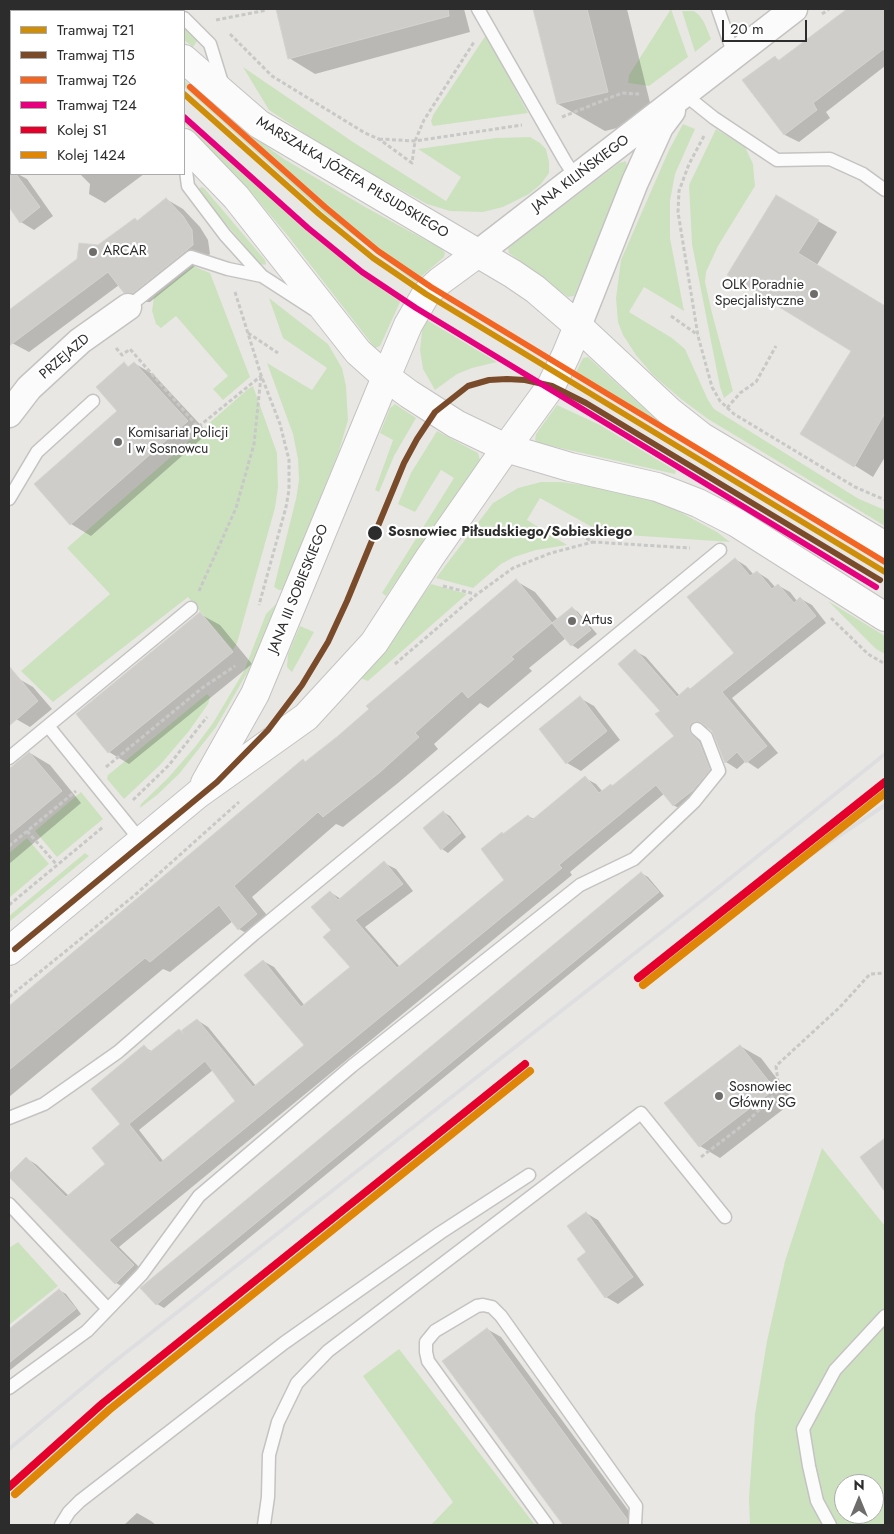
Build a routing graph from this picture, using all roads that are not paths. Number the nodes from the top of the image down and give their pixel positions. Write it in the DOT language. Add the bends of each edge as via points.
graph roads {
  1 [pos="478,9"];
  2 [pos="718,9"];
  3 [pos="794,9"];
  4 [pos="185,19"];
  5 [pos="734,54"];
  6 [pos="185,60"];
  7 [pos="684,94"];
  8 [pos="226,96"];
  9 [pos="185,145"];
  10 [pos="185,164"];
  11 [pos="576,178"];
  12 [pos="885,190"];
  13 [pos="477,254"];
  14 [pos="262,276"];
  15 [pos="128,307"];
  16 [pos="334,322"];
  17 [pos="578,326"];
  18 [pos="386,377"];
  19 [pos="93,401"];
  20 [pos="9,414"];
  21 [pos="506,448"];
  22 [pos="9,499"];
  23 [pos="842,520"];
  24 [pos="885,546"];
  25 [pos="720,550"];
  26 [pos="885,550"];
  27 [pos="825,578"];
  28 [pos="191,608"];
  29 [pos="885,611"];
  30 [pos="885,617"];
  31 [pos="48,726"];
  32 [pos="697,729"];
  33 [pos="9,758"];
  34 [pos="198,794"];
  35 [pos="141,841"];
  36 [pos="9,951"];
  37 [pos="9,1118"];
  38 [pos="529,1175"];
  39 [pos="9,1204"];
  40 [pos="725,1217"];
  41 [pos="108,1309"];
  42 [pos="885,1316"];
  43 [pos="9,1388"];
  44 [pos="61,1525"];
  45 [pos="264,1525"];
  46 [pos="547,1525"];
  47 [pos="635,1525"];
  48 [pos="830,1525"];
  1 -- 11 [label="lane"];
  2 -- 5 [label="lane"];
  3 -- 5 [label="street, JANA KILIŃSKIEGO"];
  4 -- 8 [label="lane" via="210,44"];
  5 -- 7 [label="street, JANA KILIŃSKIEGO"];
  6 -- 8 [label="main road, MARSZAŁKA JÓZEFA PIŁSUDSKIEGO"];
  7 -- 11 [label="street, JANA KILIŃSKIEGO"];
  7 -- 12 [label="lane" via="777,160 830,159 863,174"];
  7 -- 17 [label="street, JANA KILIŃSKIEGO" via="653,142"];
  8 -- 13 [label="main road, MARSZAŁKA JÓZEFA PIŁSUDSKIEGO" via="259,124"];
  9 -- 16 [label="main road" via="236,197"];
  10 -- 14 [label="lane" via="188,186 225,235"];
  11 -- 13 [label="street, JANA KILIŃSKIEGO"];
  13 -- 17 [label="main road, MARSZAŁKA JÓZEFA PIŁSUDSKIEGO" via="513,274"];
  13 -- 18 [label="main road, JANA III SOBIESKIEGO" via="440,281 422,300"];
  14 -- 15 [label="lane" via="191,257"];
  14 -- 16 [label="lane"];
  15 -- 20 [label="street, PRZEJAZD" via="80,341 29,388"];
  16 -- 18 [label="main road" via="358,352"];
  17 -- 21 [label="main road, JANA III SOBIESKIEGO" via="546,394"];
  17 -- 23 [label="main road" via="702,437"];
  18 -- 21 [label="main road" via="456,424"];
  18 -- 34 [label="main road, JANA III SOBIESKIEGO" via="255,694"];
  19 -- 22 [label="lane" via="37,452"];
  21 -- 27 [label="main road" via="657,487 698,503 737,523"];
  21 -- 34 [label="main road, JANA III SOBIESKIEGO" via="374,643 306,717"];
  23 -- 24 [label="main road"];
  23 -- 26 [label="main road"];
  25 -- 37 [label="lane" via="254,934 118,1052 44,1104"];
  27 -- 29 [label="main road"];
  27 -- 30 [label="main road"];
  28 -- 31 [label="lane"];
  31 -- 33 [label="lane"];
  31 -- 35 [label="lane"];
  32 -- 41 [label="lane" via="706,737 719,771 694,802 634,859 580,885 352,1066 199,1196 142,1274"];
  34 -- 35 [label="main road, JANA III SOBIESKIEGO"];
  35 -- 36 [label="main road, JANA III SOBIESKIEGO"];
  38 -- 44 [label="lane" via="284,1343 80,1501"];
  39 -- 41 [label="lane"];
  40 -- 45 [label="lane" via="640,1113 328,1351 297,1383 278,1422 269,1455"];
  41 -- 43 [label="lane" via="87,1331"];
  42 -- 48 [label="lane" via="835,1370 803,1429 817,1501"];
  46 -- 47 [label="lane" via="428,1361 426,1342 435,1331 477,1306 492,1307 501,1316 636,1506"];
}
